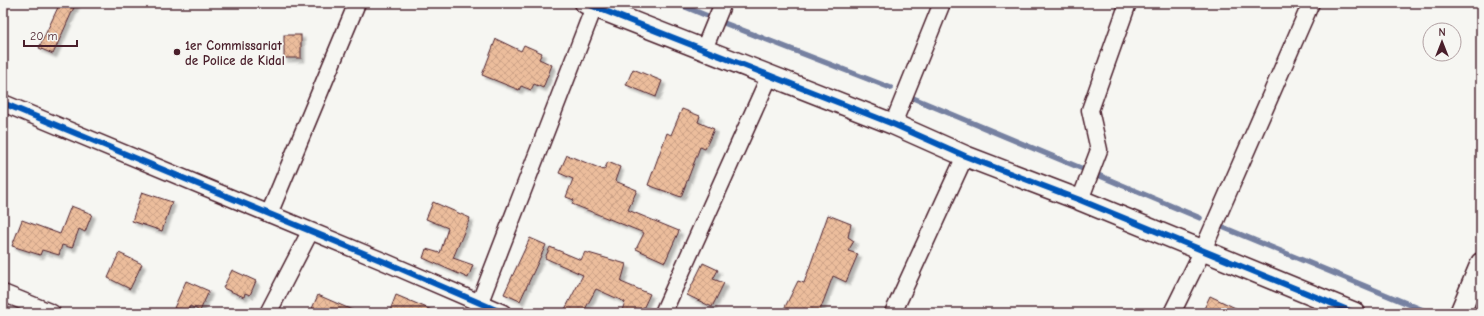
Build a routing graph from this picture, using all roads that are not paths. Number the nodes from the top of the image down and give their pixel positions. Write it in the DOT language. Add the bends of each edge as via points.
graph roads {
  1 [pos="358,3"];
  2 [pos="722,3"];
  3 [pos="942,3"];
  4 [pos="1128,3"];
  5 [pos="1311,3"];
  6 [pos="589,5"];
  7 [pos="704,49"];
  8 [pos="770,75"];
  9 [pos="3,103"];
  10 [pos="893,124"];
  11 [pos="965,156"];
  12 [pos="1080,200"];
  13 [pos="268,214"];
  14 [pos="310,232"];
  15 [pos="1203,250"];
  16 [pos="1481,263"];
  17 [pos="3,293"];
  18 [pos="477,308"];
  19 [pos="52,313"];
  20 [pos="268,313"];
  21 [pos="503,313"];
  22 [pos="663,313"];
  23 [pos="893,313"];
  24 [pos="1172,313"];
  25 [pos="1355,313"];
  26 [pos="1460,313"];
  1 -- 13 [label="street"];
  2 -- 7 [label="street"];
  3 -- 10 [label="street"];
  4 -- 12 [label="street" via="1090,110 1099,150"];
  5 -- 15 [label="street"];
  6 -- 7 [label="street"];
  6 -- 18 [label="street"];
  7 -- 8 [label="street"];
  8 -- 10 [label="street"];
  8 -- 22 [label="street"];
  9 -- 13 [label="street"];
  10 -- 11 [label="street"];
  11 -- 12 [label="street"];
  11 -- 23 [label="street"];
  12 -- 15 [label="street"];
  13 -- 14 [label="street"];
  14 -- 18 [label="street" via="386,262"];
  14 -- 20 [label="street"];
  15 -- 24 [label="street"];
  15 -- 25 [label="street"];
  16 -- 26 [label="street"];
  17 -- 19 [label="street"];
  18 -- 21 [label="street"];
}
